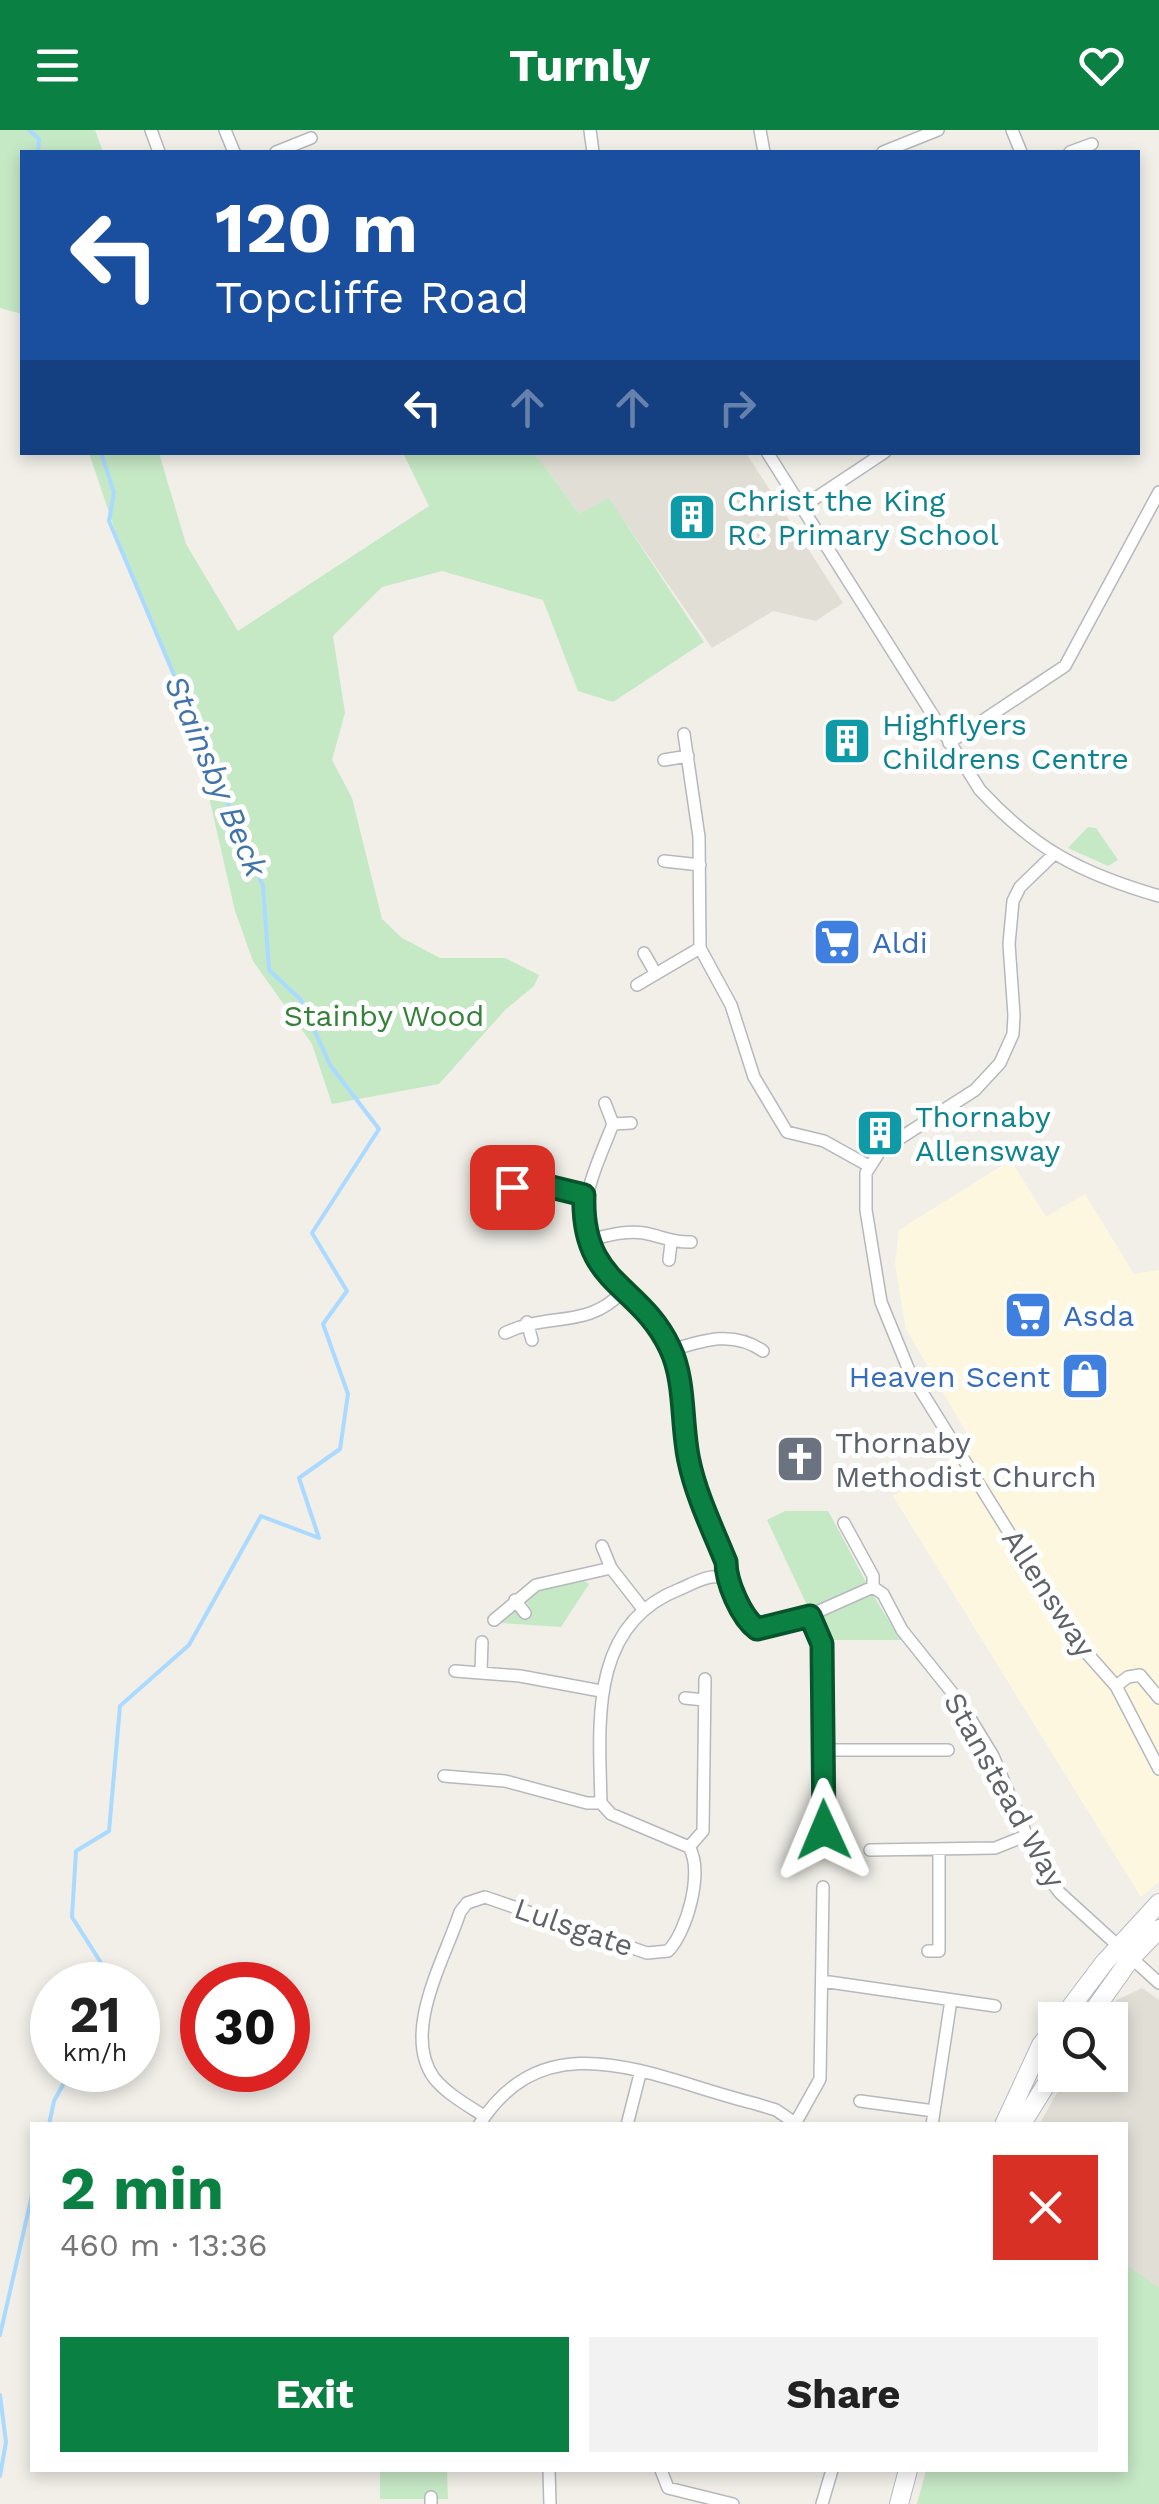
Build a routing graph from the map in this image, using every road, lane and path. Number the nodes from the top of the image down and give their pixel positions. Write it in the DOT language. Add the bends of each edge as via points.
graph roads {
  1 [pos="938,130"];
  2 [pos="310,138"];
  3 [pos="1092,144"];
  4 [pos="281,150"];
  5 [pos="888,150"];
  6 [pos="1076,150"];
  7 [pos="769,455"];
  8 [pos="881,455"];
  9 [pos="1159,492"];
  10 [pos="802,506"];
  11 [pos="684,734"];
  12 [pos="949,743"];
  13 [pos="688,756"];
  14 [pos="664,760"];
  15 [pos="1052,856"];
  16 [pos="664,861"];
  17 [pos="700,865"];
  18 [pos="1159,896"];
  19 [pos="700,948"];
  20 [pos="644,953"];
  21 [pos="656,974"];
  22 [pos="636,984"];
  23 [pos="606,1103"];
  24 [pos="630,1123"];
  25 [pos="614,1124"];
  26 [pos="869,1166"];
  27 [pos="584,1195"];
  28 [pos="491,1198"];
  29 [pos="588,1240"];
  30 [pos="692,1242"];
  31 [pos="671,1243"];
  32 [pos="669,1260"];
  33 [pos="622,1292"];
  34 [pos="527,1322"];
  35 [pos="752,1326"];
  36 [pos="505,1333"];
  37 [pos="746,1339"];
  38 [pos="532,1340"];
  39 [pos="672,1350"];
  40 [pos="763,1351"];
  41 [pos="844,1523"];
  42 [pos="602,1546"];
  43 [pos="611,1568"];
  44 [pos="726,1580"];
  45 [pos="873,1587"];
  46 [pos="515,1600"];
  47 [pos="643,1610"];
  48 [pos="526,1614"];
  49 [pos="810,1616"];
  50 [pos="494,1620"];
  51 [pos="482,1642"];
  52 [pos="455,1671"];
  53 [pos="480,1671"];
  54 [pos="705,1679"];
  55 [pos="1116,1686"];
  56 [pos="601,1691"];
  57 [pos="685,1698"];
  58 [pos="1159,1698"];
  59 [pos="704,1700"];
  60 [pos="822,1750"];
  61 [pos="948,1750"];
  62 [pos="1159,1770"];
  63 [pos="444,1776"];
  64 [pos="461,1777"];
  65 [pos="460,1793"];
  66 [pos="602,1803"];
  67 [pos="824,1830"];
  68 [pos="1025,1836"];
  69 [pos="690,1848"];
  70 [pos="870,1850"];
  71 [pos="939,1852"];
  72 [pos="823,1887"];
  73 [pos="1159,1903"];
  74 [pos="1159,1929"];
  75 [pos="928,1950"];
  76 [pos="1125,1952"];
  77 [pos="822,1980"];
  78 [pos="1159,1983"];
  79 [pos="951,2000"];
  80 [pos="1077,2002"];
  81 [pos="1097,2002"];
  82 [pos="995,2006"];
  83 [pos="1038,2053"];
  84 [pos="640,2074"];
  85 [pos="1042,2092"];
  86 [pos="860,2101"];
  87 [pos="934,2111"];
  88 [pos="482,2120"];
  89 [pos="627,2122"];
  90 [pos="794,2122"];
  91 [pos="798,2122"];
  92 [pos="932,2122"];
  93 [pos="1005,2122"];
  94 [pos="1024,2122"];
  95 [pos="549,2472"];
  96 [pos="662,2472"];
  97 [pos="831,2472"];
  98 [pos="907,2472"];
  99 [pos="550,2504"];
  100 [pos="733,2504"];
  101 [pos="822,2504"];
  102 [pos="899,2504"];
  1 -- 5 [label="street"];
  2 -- 4 [label="street"];
  3 -- 6 [label="street"];
  7 -- 10 [label="street"];
  8 -- 10 [label="street"];
  9 -- 12 [label="street" via="1065,666"];
  10 -- 12 [label="street"];
  11 -- 13 [label="street"];
  12 -- 15 [label="street" via="980,790"];
  13 -- 14 [label="street"];
  13 -- 17 [label="street"];
  15 -- 18 [label="street"];
  15 -- 26 [label="street" via="1014,901 1013,1034 1000,1063 974,1090 893,1140"];
  16 -- 17 [label="street"];
  17 -- 19 [label="street"];
  19 -- 21 [label="street"];
  19 -- 26 [label="street" via="731,1005 754,1078 787,1132 824,1141"];
  20 -- 21 [label="street"];
  21 -- 22 [label="street"];
  23 -- 25 [label="street"];
  24 -- 25 [label="street"];
  25 -- 27 [label="street"];
  26 -- 55 [label="street, Allensway" via="873,1264 896,1345 1077,1642"];
  27 -- 28 [label="street" via="543,1185 512,1187"];
  27 -- 29 [label="street"];
  29 -- 31 [label="street" via="623,1232"];
  29 -- 33 [label="street" via="597,1263"];
  30 -- 31 [label="street"];
  31 -- 32 [label="street"];
  33 -- 34 [label="street" via="606,1310 581,1318"];
  33 -- 39 [label="street" via="644,1309"];
  34 -- 36 [label="street"];
  34 -- 38 [label="street"];
  35 -- 37 [label="street"];
  37 -- 39 [label="street" via="710,1338"];
  37 -- 40 [label="street"];
  39 -- 44 [label="street" via="689,1463 726,1562"];
  41 -- 45 [label="street, Stanstead Way"];
  42 -- 43 [label="street"];
  43 -- 46 [label="street" via="536,1585"];
  43 -- 47 [label="street"];
  44 -- 47 [label="street" via="714,1576"];
  44 -- 49 [label="street" via="757,1629"];
  45 -- 49 [label="street"];
  45 -- 68 [label="street, Stanstead Way" via="962,1705 993,1756"];
  46 -- 48 [label="street"];
  46 -- 50 [label="street"];
  47 -- 56 [label="street" via="620,1636"];
  49 -- 60 [label="street" via="822,1644"];
  51 -- 53 [label="street"];
  52 -- 53 [label="street"];
  53 -- 56 [label="street"];
  54 -- 59 [label="street, Lulsgate"];
  55 -- 58 [label="street" via="1140,1675"];
  55 -- 62 [label="street, Allensway"];
  56 -- 66 [label="street"];
  57 -- 59 [label="street"];
  59 -- 69 [label="street, Lulsgate" via="703,1831"];
  60 -- 61 [label="street"];
  60 -- 67 [label="street"];
  63 -- 64 [label="street"];
  64 -- 65 [label="street"];
  64 -- 66 [label="street"];
  66 -- 69 [label="street" via="610,1814"];
  68 -- 71 [label="street" via="995,1848"];
  68 -- 76 [label="street, Stanstead Way" via="1060,1893"];
  69 -- 88 [label="street, Lulsgate" via="696,1868 678,1941 658,1954 486,1897 460,1912 421,2036 433,2076"];
  70 -- 71 [label="street"];
  71 -- 75 [label="street" via="938,1951"];
  72 -- 77 [label="street"];
  73 -- 76 [label="street"];
  74 -- 76 [label="street"];
  76 -- 78 [label="street, Stanstead Way"];
  76 -- 80 [label="street"];
  76 -- 81 [label="street"];
  77 -- 79 [label="street"];
  77 -- 91 [label="street" via="820,2078"];
  79 -- 82 [label="street"];
  79 -- 87 [label="street"];
  83 -- 93 [label="street"];
  84 -- 88 [label="street" via="604,2064 550,2065 504,2093"];
  84 -- 89 [label="street"];
  84 -- 90 [label="street" via="776,2110"];
  85 -- 94 [label="street"];
  86 -- 87 [label="street"];
  87 -- 92 [label="street"];
  95 -- 99 [label="street"];
  96 -- 100 [label="street" via="668,2488"];
  97 -- 101 [label="street"];
  98 -- 102 [label="street"];
}
